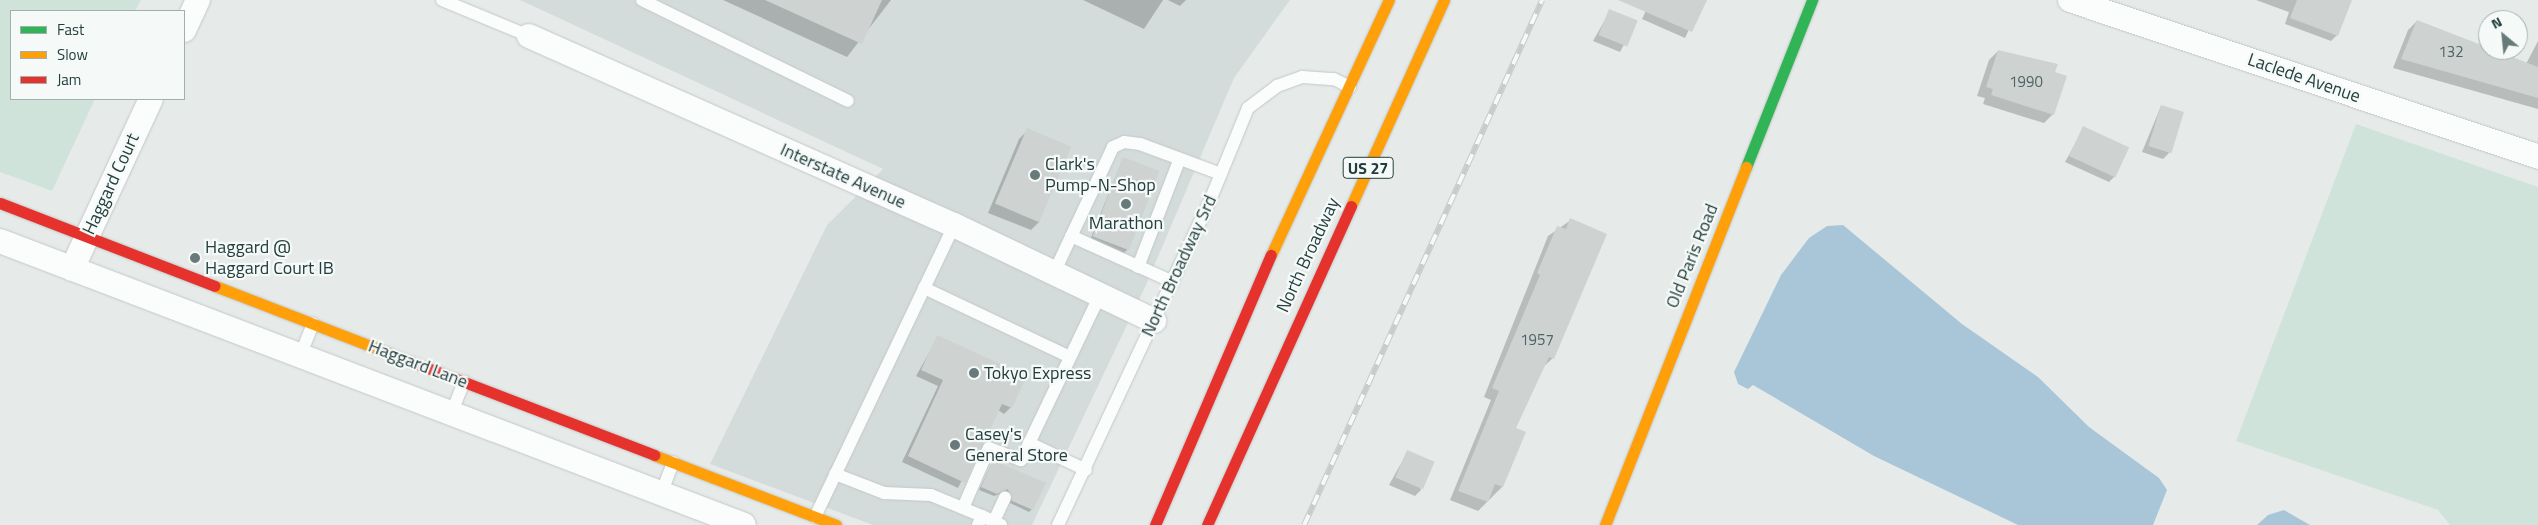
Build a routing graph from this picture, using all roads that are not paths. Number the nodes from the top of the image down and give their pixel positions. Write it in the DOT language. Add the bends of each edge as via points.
graph roads {
  1 [pos="198,0"];
  2 [pos="442,0"];
  3 [pos="642,0"];
  4 [pos="1389,0"];
  5 [pos="1444,0"];
  6 [pos="1812,0"];
  7 [pos="2070,0"];
  8 [pos="473,6"];
  9 [pos="185,28"];
  10 [pos="529,36"];
  11 [pos="1350,87"];
  12 [pos="151,100"];
  13 [pos="848,101"];
  14 [pos="2538,157"];
  15 [pos="1179,162"];
  16 [pos="1221,174"];
  17 [pos="0,203"];
  18 [pos="954,224"];
  19 [pos="86,236"];
  20 [pos="1071,236"];
  21 [pos="0,241"];
  22 [pos="1138,267"];
  23 [pos="72,269"];
  24 [pos="1054,273"];
  25 [pos="1173,282"];
  26 [pos="924,288"];
  27 [pos="1100,295"];
  28 [pos="1154,321"];
  29 [pos="313,323"];
  30 [pos="300,356"];
  31 [pos="1070,357"];
  32 [pos="464,381"];
  33 [pos="451,414"];
  34 [pos="1029,443"];
  35 [pos="673,462"];
  36 [pos="1086,470"];
  37 [pos="835,474"];
  38 [pos="661,494"];
  39 [pos="1005,497"];
  40 [pos="963,508"];
  41 [pos="815,517"];
  42 [pos="989,522"];
  43 [pos="744,525"];
  44 [pos="836,525"];
  45 [pos="1058,525"];
  46 [pos="1155,525"];
  47 [pos="1207,525"];
  48 [pos="1605,525"];
  1 -- 9 [label="street"];
  2 -- 8 [label="lane"];
  3 -- 13 [label="lane"];
  4 -- 11 [label="main road, North Broadway / US 27"];
  5 -- 47 [label="main road, North Broadway / US 27"];
  6 -- 48 [label="main road, Old Paris Road"];
  7 -- 14 [label="street, Laclede Avenue"];
  8 -- 10 [label="lane"];
  10 -- 18 [label="street, Interstate Avenue"];
  11 -- 16 [label="lane, North Broadway Srd" via="1334,80 1302,77 1261,96 1248,108"];
  11 -- 46 [label="main road, North Broadway / US 27" via="1224,358"];
  12 -- 19 [label="street, Haggard Court"];
  15 -- 16 [label="lane"];
  15 -- 20 [label="lane" via="1140,144 1124,142 1113,147"];
  15 -- 22 [label="lane"];
  16 -- 25 [label="lane, North Broadway Srd"];
  17 -- 19 [label="main road, Haggard Lane"];
  18 -- 24 [label="street, Interstate Avenue"];
  18 -- 26 [label="lane"];
  19 -- 23 [label="street, Haggard Court"];
  19 -- 29 [label="main road, Haggard Lane"];
  20 -- 22 [label="lane"];
  20 -- 24 [label="lane"];
  21 -- 23 [label="street, Haggard Lane"];
  22 -- 25 [label="lane"];
  23 -- 30 [label="street, Haggard Lane"];
  24 -- 27 [label="street, Interstate Avenue"];
  25 -- 28 [label="lane, North Broadway Srd"];
  26 -- 31 [label="lane"];
  26 -- 37 [label="lane"];
  27 -- 28 [label="street, Interstate Avenue"];
  27 -- 31 [label="lane"];
  28 -- 36 [label="lane, North Broadway Srd"];
  29 -- 30 [label="lane"];
  29 -- 32 [label="main road, Haggard Lane"];
  30 -- 33 [label="street, Haggard Lane"];
  31 -- 34 [label="lane"];
  32 -- 33 [label="lane"];
  32 -- 35 [label="main road, Haggard Lane"];
  33 -- 38 [label="street, Haggard Lane"];
  34 -- 36 [label="lane"];
  34 -- 40 [label="lane" via="1018,465 989,448"];
  35 -- 38 [label="lane"];
  35 -- 41 [label="main road, Haggard Lane"];
  36 -- 45 [label="lane, North Broadway Srd"];
  37 -- 40 [label="lane" via="884,493 931,495"];
  37 -- 41 [label="lane"];
  38 -- 43 [label="street, Haggard Lane"];
  39 -- 42 [label="lane"];
  40 -- 42 [label="lane"];
  41 -- 44 [label="main road, Haggard Lane"];
}
